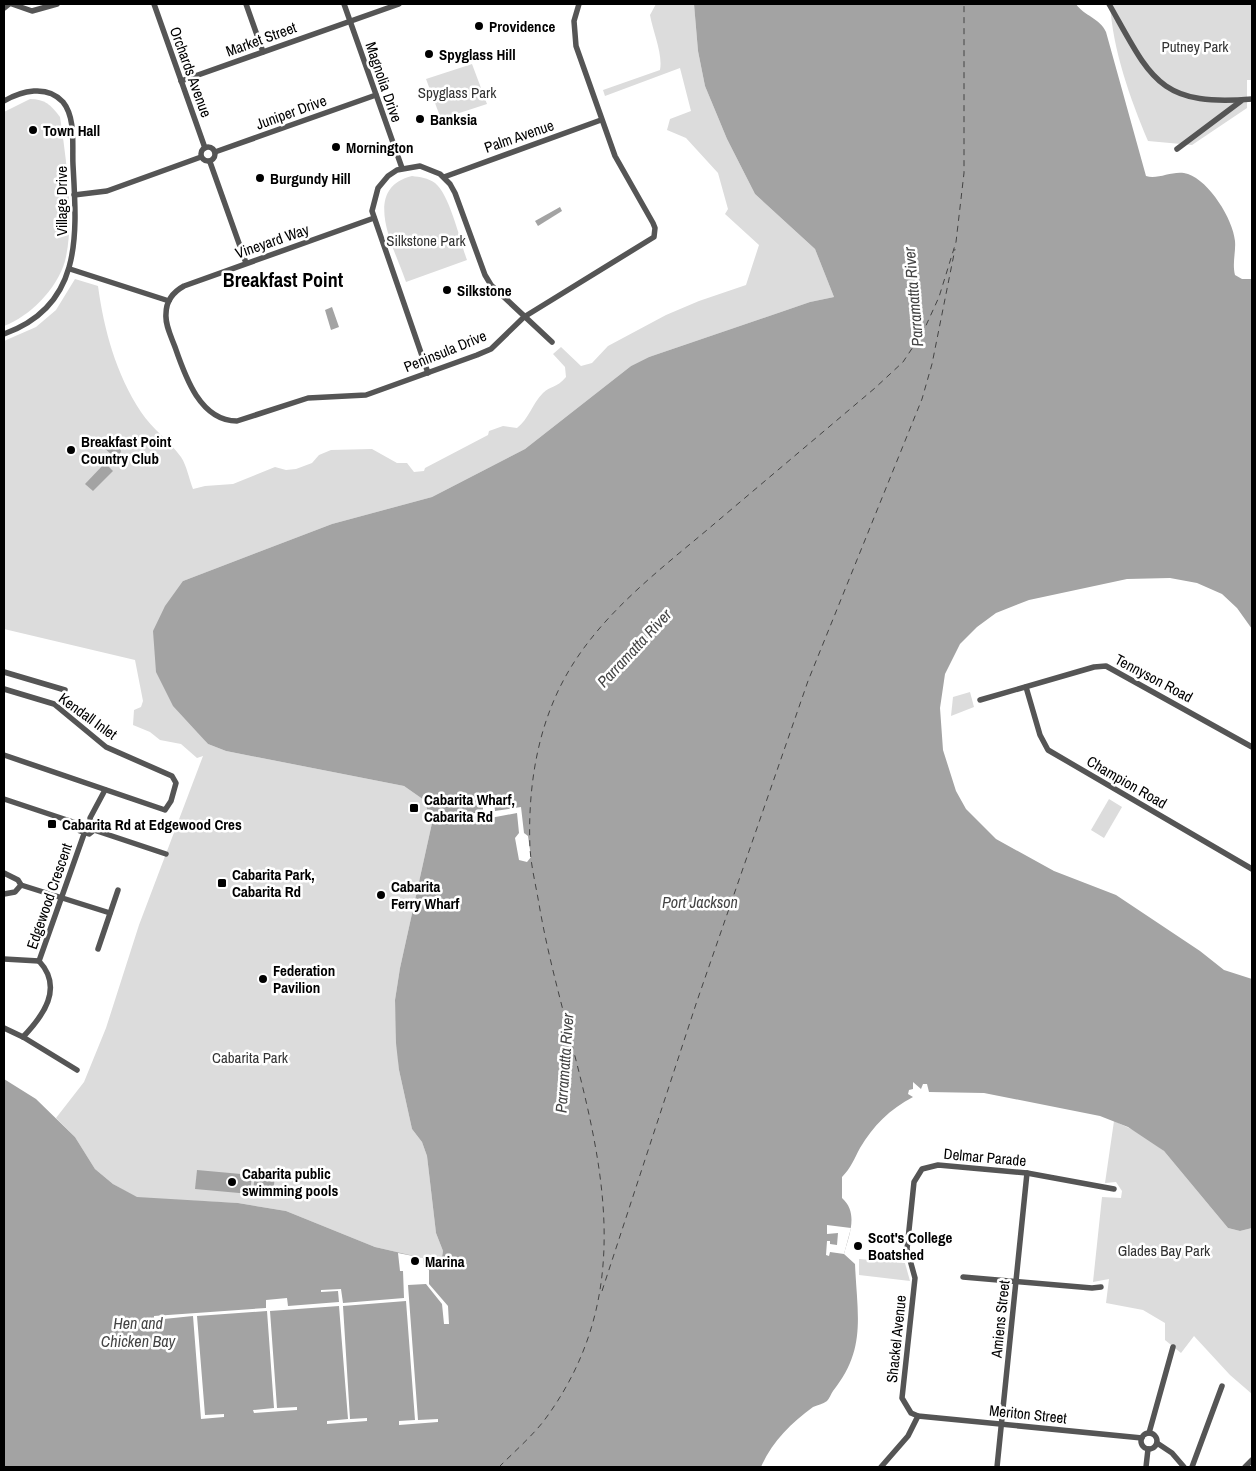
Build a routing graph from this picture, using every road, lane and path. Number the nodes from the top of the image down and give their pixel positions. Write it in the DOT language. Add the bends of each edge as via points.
graph roads {
  1 [pos="10,4"];
  2 [pos="57,4"];
  3 [pos="154,4"];
  4 [pos="246,4"];
  5 [pos="344,4"];
  6 [pos="400,4"];
  7 [pos="579,4"];
  8 [pos="1109,4"];
  9 [pos="4,8"];
  10 [pos="350,22"];
  11 [pos="263,52"];
  12 [pos="181,81"];
  13 [pos="376,95"];
  14 [pos="1252,99"];
  15 [pos="1243,100"];
  16 [pos="4,101"];
  17 [pos="601,120"];
  18 [pos="205,148"];
  19 [pos="1177,149"];
  20 [pos="215,152"];
  21 [pos="201,157"];
  22 [pos="210,162"];
  23 [pos="402,168"];
  24 [pos="444,177"];
  25 [pos="74,196"];
  26 [pos="374,218"];
  27 [pos="246,263"];
  28 [pos="70,269"];
  29 [pos="169,301"];
  30 [pos="524,317"];
  31 [pos="4,334"];
  32 [pos="552,342"];
  33 [pos="428,373"];
  34 [pos="4,672"];
  35 [pos="1026,687"];
  36 [pos="4,688"];
  37 [pos="65,690"];
  38 [pos="980,700"];
  39 [pos="1252,747"];
  40 [pos="4,755"];
  41 [pos="104,790"];
  42 [pos="4,799"];
  43 [pos="91,822"];
  44 [pos="79,824"];
  45 [pos="94,830"];
  46 [pos="84,834"];
  47 [pos="166,854"];
  48 [pos="1252,869"];
  49 [pos="4,874"];
  50 [pos="21,885"];
  51 [pos="118,890"];
  52 [pos="4,894"];
  53 [pos="62,899"];
  54 [pos="110,913"];
  55 [pos="98,949"];
  56 [pos="4,959"];
  57 [pos="39,961"];
  58 [pos="4,1028"];
  59 [pos="23,1037"];
  60 [pos="78,1070"];
  61 [pos="1027,1173"];
  62 [pos="1114,1189"];
  63 [pos="910,1265"];
  64 [pos="963,1277"];
  65 [pos="1016,1282"];
  66 [pos="1101,1286"];
  67 [pos="1173,1346"];
  68 [pos="1222,1386"];
  69 [pos="911,1413"];
  70 [pos="918,1416"];
  71 [pos="1002,1423"];
  72 [pos="1149,1433"];
  73 [pos="1142,1438"];
  74 [pos="1157,1443"];
  75 [pos="1148,1449"];
  76 [pos="1252,1460"];
  77 [pos="881,1467"];
  78 [pos="997,1467"];
  79 [pos="1146,1467"];
  80 [pos="1184,1467"];
  81 [pos="1192,1467"];
  82 [pos="1245,1467"];
  1 -- 2 [label="street" via="32,11"];
  1 -- 9 [label="street"];
  3 -- 12 [label="street, Orchards Avenue"];
  4 -- 11 [label="street"];
  5 -- 10 [label="street, Magnolia Drive"];
  6 -- 10 [label="street, Market Street"];
  7 -- 17 [label="street, Peninsula Drive" via="574,21 576,46"];
  8 -- 15 [label="street" via="1154,78 1165,86 1188,98"];
  10 -- 11 [label="street, Market Street"];
  10 -- 13 [label="street, Magnolia Drive"];
  11 -- 12 [label="street, Market Street"];
  12 -- 18 [label="street, Orchards Avenue"];
  13 -- 20 [label="street, Juniper Drive"];
  13 -- 23 [label="street, Magnolia Drive"];
  14 -- 15 [label="street"];
  15 -- 19 [label="street"];
  16 -- 25 [label="street, Village Drive" via="18,93 36,91 54,95 68,110"];
  17 -- 24 [label="street, Palm Avenue"];
  17 -- 30 [label="street, Peninsula Drive" via="617,162 653,223 654,237"];
  18 -- 20 [label="street" via="212,148"];
  18 -- 21 [label="street"];
  20 -- 22 [label="street"];
  21 -- 22 [label="street"];
  21 -- 25 [label="street" via="107,191"];
  22 -- 27 [label="street"];
  23 -- 24 [label="street" via="420,166"];
  23 -- 26 [label="street" via="388,176 378,188 373,203"];
  24 -- 30 [label="street" via="455,193 485,275"];
  25 -- 28 [label="street, Village Drive"];
  26 -- 27 [label="street, Vineyard Way"];
  26 -- 33 [label="street"];
  27 -- 29 [label="street, Vineyard Way" via="184,286"];
  28 -- 29 [label="street"];
  28 -- 31 [label="street, Village Drive" via="51,303 38,316"];
  29 -- 33 [label="street, Peninsula Drive" via="166,320 190,387 216,415 229,421 246,419 308,398 366,394"];
  30 -- 32 [label="street"];
  30 -- 33 [label="street, Peninsula Drive" via="491,349"];
  34 -- 37 [label="street"];
  35 -- 38 [label="street, Tennyson Road"];
  35 -- 39 [label="street, Tennyson Road" via="1100,666 1111,667"];
  35 -- 48 [label="street, Champion Road" via="1040,735 1048,750"];
  36 -- 41 [label="street, Kendall Inlet" via="54,704 106,747 172,776 176,783 171,801 164,810"];
  40 -- 41 [label="street, Kendall Inlet"];
  41 -- 43 [label="street"];
  42 -- 44 [label="street"];
  43 -- 44 [label="street" via="84,820"];
  43 -- 45 [label="street"];
  44 -- 46 [label="street"];
  45 -- 46 [label="street"];
  45 -- 47 [label="street"];
  46 -- 53 [label="street, Edgewood Crescent"];
  49 -- 50 [label="street" via="18,880"];
  50 -- 52 [label="street" via="15,892"];
  50 -- 53 [label="street"];
  51 -- 54 [label="street"];
  53 -- 54 [label="street"];
  53 -- 57 [label="street, Edgewood Crescent"];
  54 -- 55 [label="street"];
  56 -- 57 [label="street, Edgewood Crescent"];
  57 -- 59 [label="street" via="50,981 50,998 40,1019"];
  58 -- 59 [label="street"];
  59 -- 60 [label="street"];
  61 -- 62 [label="street, Delmar Parade"];
  61 -- 63 [label="street, Delmar Parade" via="938,1165 922,1169 914,1182 907,1249"];
  61 -- 65 [label="street, Amiens Street"];
  63 -- 69 [label="street, Shackel Avenue" via="915,1278 902,1398"];
  64 -- 65 [label="street"];
  65 -- 66 [label="street"];
  65 -- 71 [label="street, Amiens Street"];
  67 -- 72 [label="street"];
  68 -- 81 [label="street"];
  69 -- 70 [label="street, Meriton Street"];
  70 -- 71 [label="street, Meriton Street"];
  70 -- 77 [label="street" via="908,1436"];
  71 -- 73 [label="street, Meriton Street"];
  71 -- 78 [label="street, Amiens Street"];
  72 -- 73 [label="street"];
  72 -- 74 [label="street"];
  73 -- 75 [label="street"];
  74 -- 75 [label="street"];
  74 -- 80 [label="street"];
  75 -- 79 [label="street"];
  76 -- 82 [label="street"];
}
